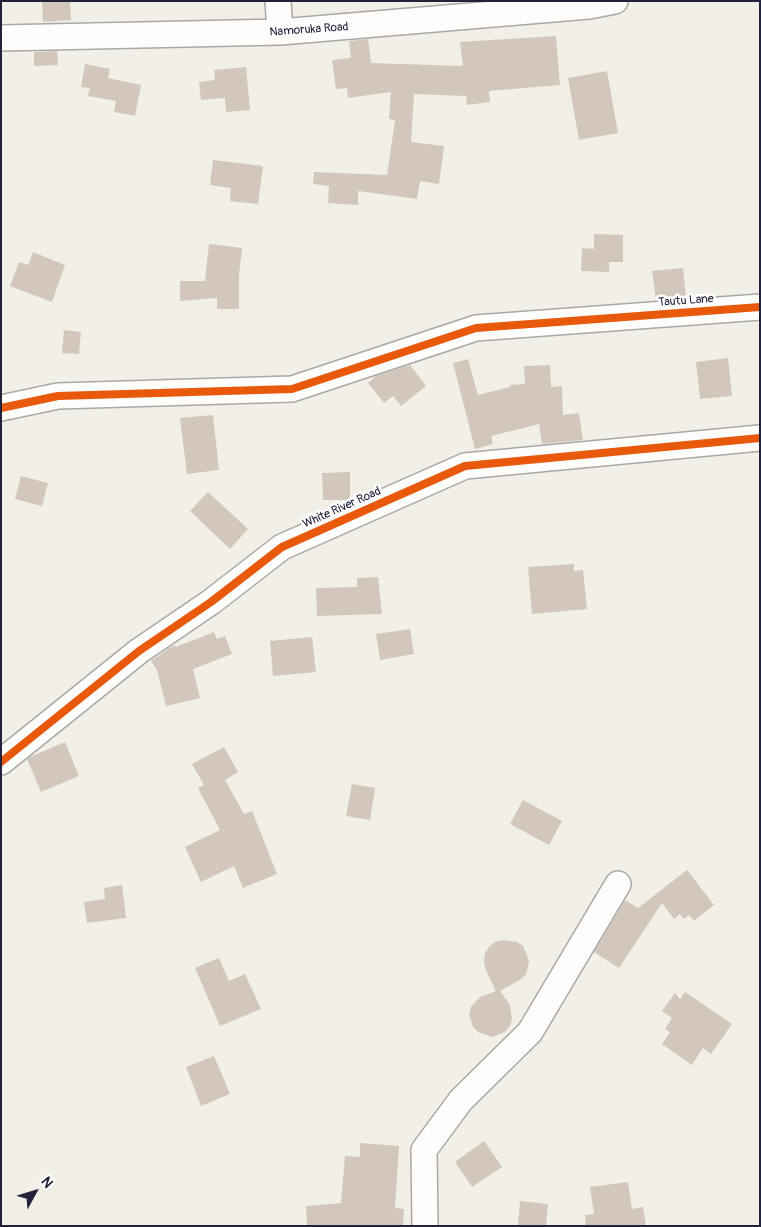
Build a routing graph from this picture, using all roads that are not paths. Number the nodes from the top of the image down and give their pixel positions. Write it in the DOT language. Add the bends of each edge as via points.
graph roads {
  1 [pos="278,1"];
  2 [pos="615,1"];
  3 [pos="280,32"];
  4 [pos="1,38"];
  5 [pos="760,307"];
  6 [pos="1,408"];
  7 [pos="760,438"];
  8 [pos="1,762"];
  9 [pos="618,884"];
  10 [pos="425,1226"];
  1 -- 3 [label="street"];
  2 -- 3 [label="street, Namoruka Road" via="589,6"];
  3 -- 4 [label="street, Namoruka Road"];
  5 -- 6 [label="street, Tautu Lane" via="476,328 292,388 58,396"];
  7 -- 8 [label="street, White River Road" via="465,466 282,547 211,602 139,651"];
  9 -- 10 [label="street" via="530,1032 460,1100 424,1150"];
}
